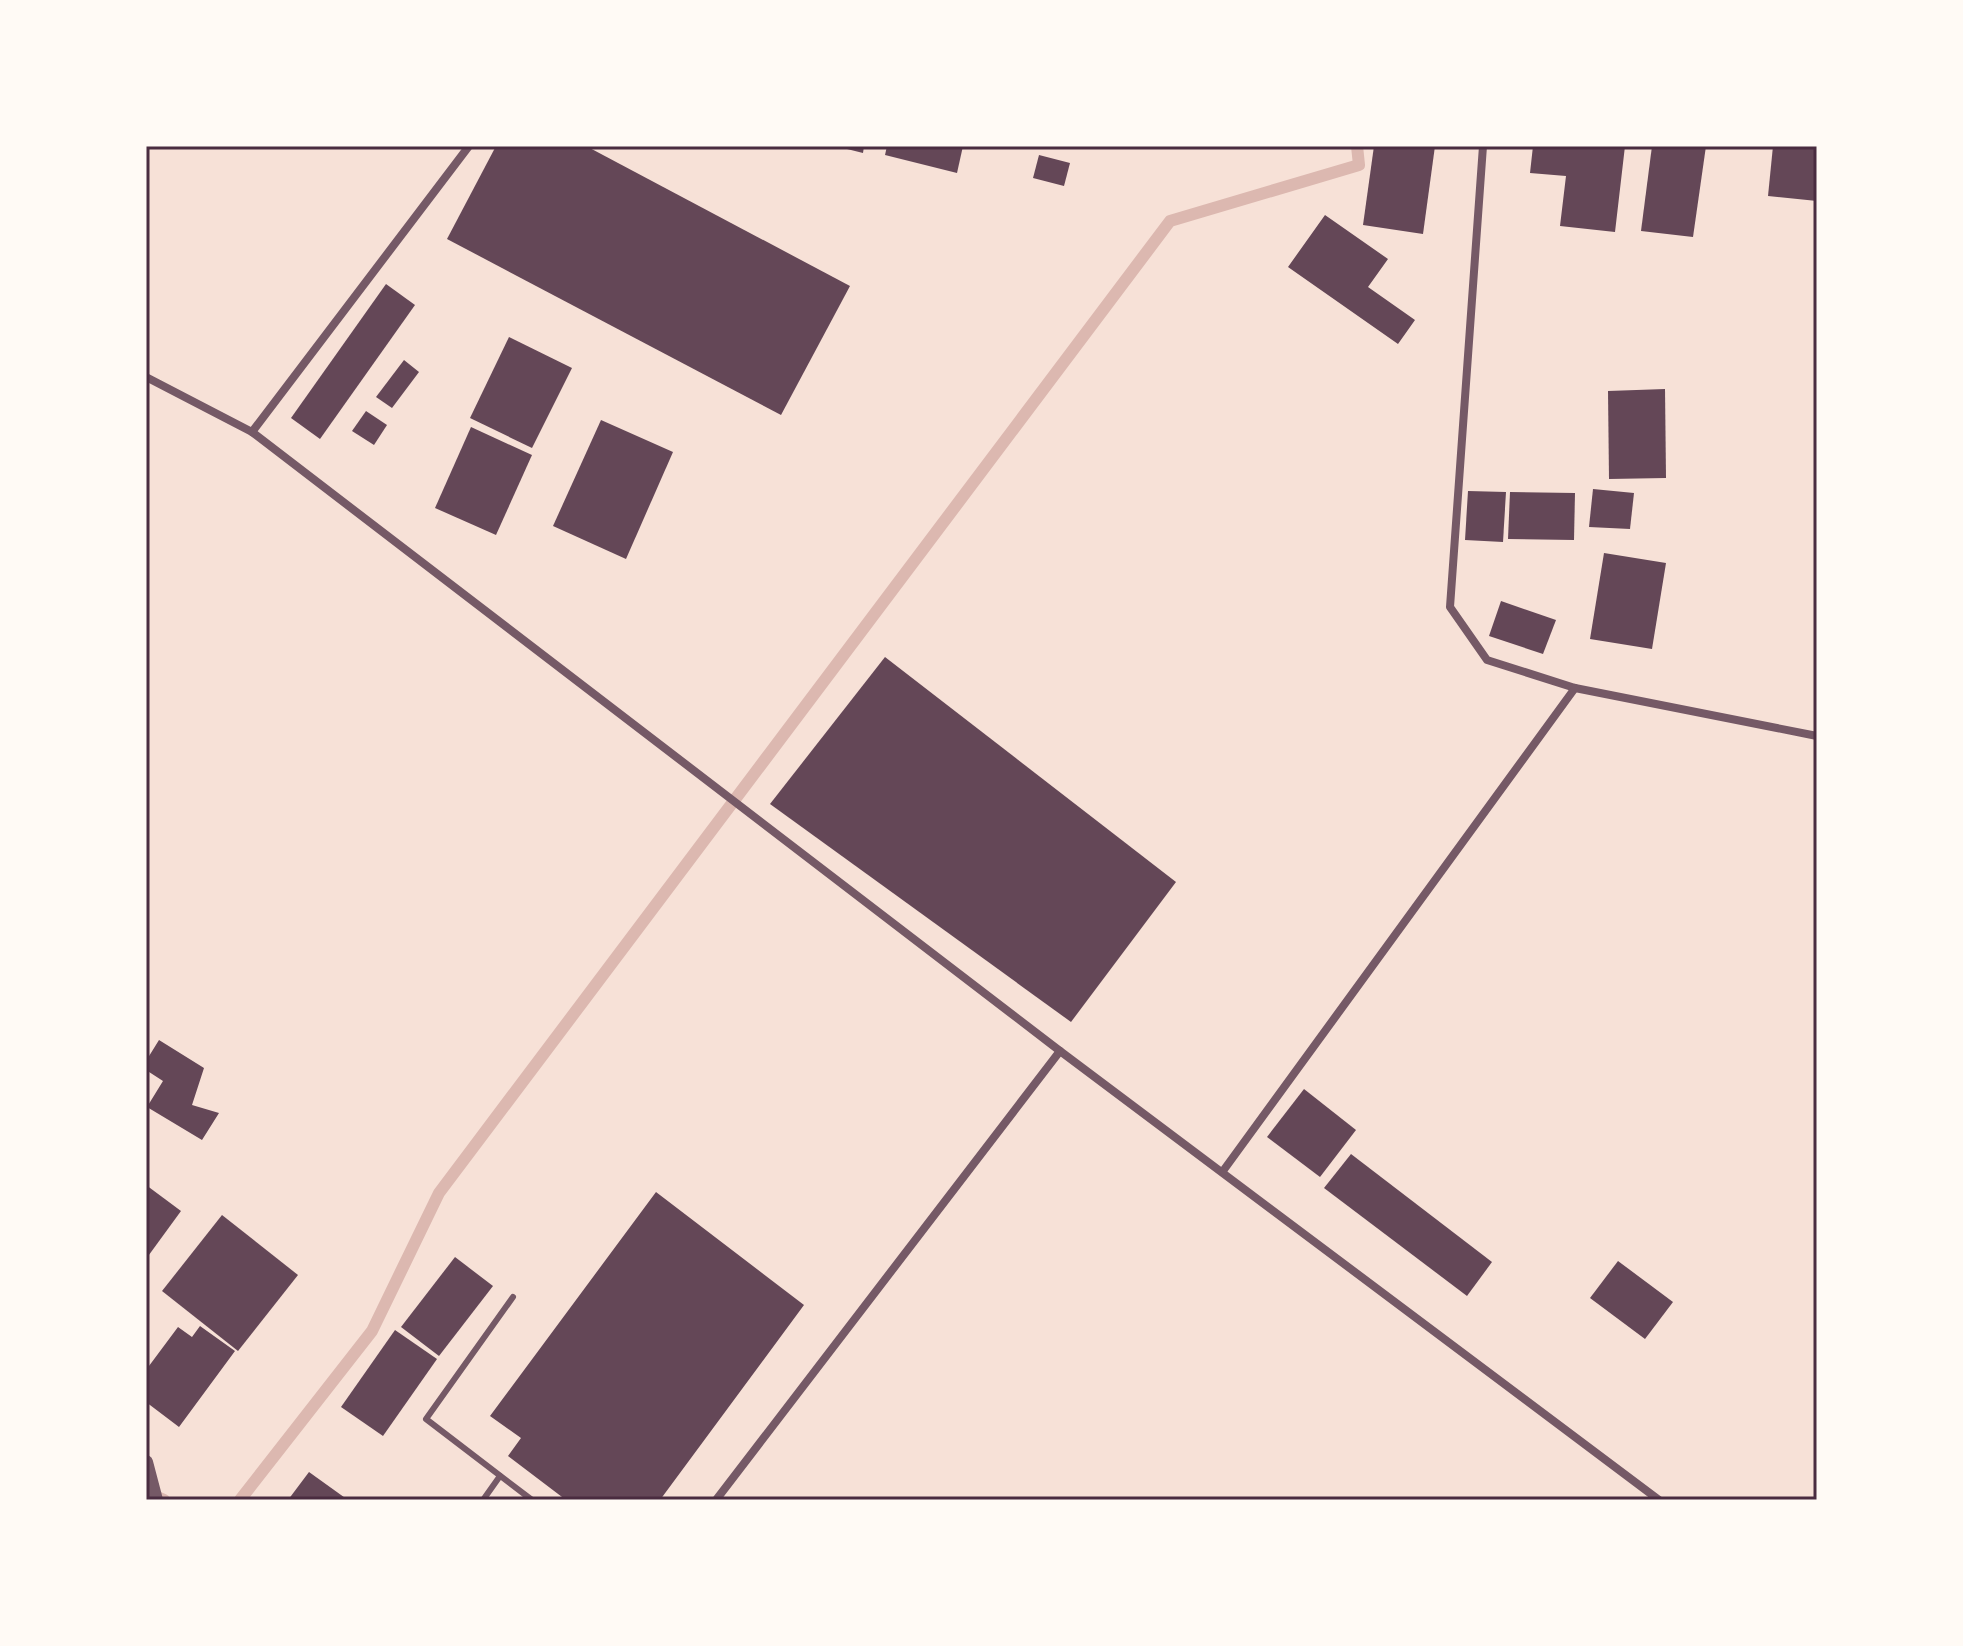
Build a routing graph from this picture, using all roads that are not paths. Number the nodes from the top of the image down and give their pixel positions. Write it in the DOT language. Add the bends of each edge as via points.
graph roads {
  1 [pos="469,146"];
  2 [pos="1483,146"];
  3 [pos="146,377"];
  4 [pos="252,432"];
  5 [pos="1575,688"];
  6 [pos="1817,736"];
  7 [pos="1060,1051"];
  8 [pos="1223,1171"];
  9 [pos="513,1297"];
  10 [pos="146,1462"];
  11 [pos="500,1476"];
  12 [pos="156,1500"];
  13 [pos="483,1500"];
  14 [pos="532,1500"];
  15 [pos="716,1500"];
  16 [pos="1659,1500"];
  1 -- 4 [label="street"];
  2 -- 5 [label="street" via="1450,607 1487,660"];
  3 -- 4 [label="street"];
  4 -- 7 [label="street"];
  5 -- 6 [label="street"];
  5 -- 8 [label="street"];
  7 -- 8 [label="street"];
  7 -- 15 [label="street"];
  8 -- 16 [label="street"];
  9 -- 11 [label="lane" via="426,1419"];
  10 -- 12 [label="street"];
  11 -- 13 [label="lane"];
  11 -- 14 [label="lane"];
}
